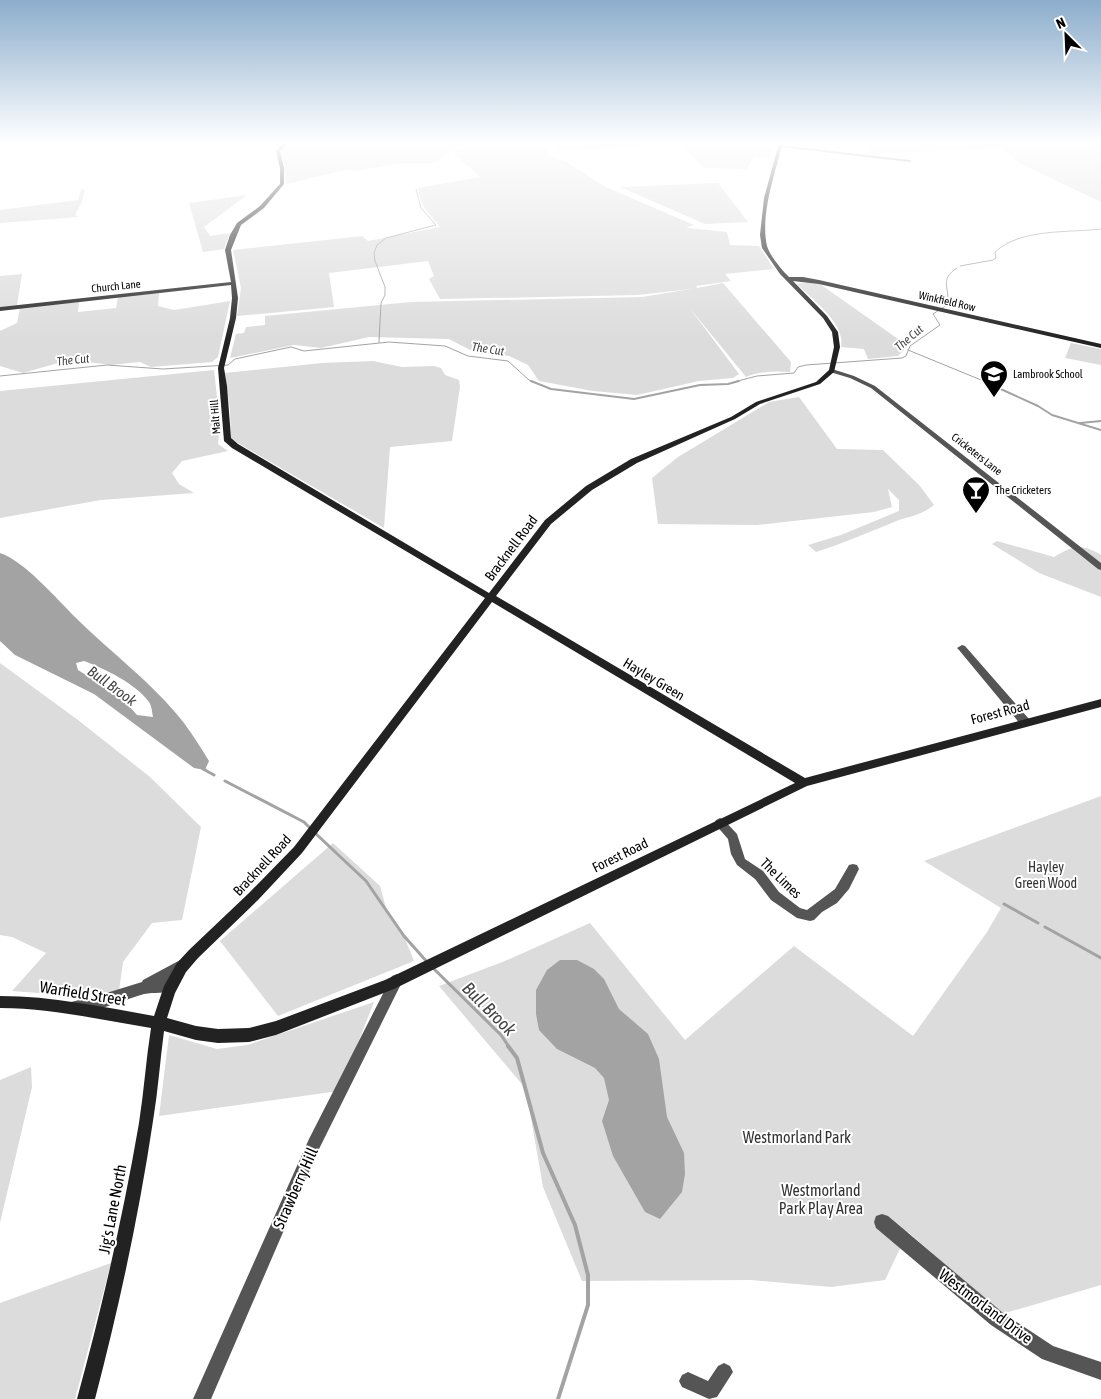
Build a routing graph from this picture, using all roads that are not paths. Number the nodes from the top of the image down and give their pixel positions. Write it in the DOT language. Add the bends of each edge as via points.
graph roads {
  1 [pos="260,208"];
  2 [pos="765,208"];
  3 [pos="788,279"];
  4 [pos="234,283"];
  5 [pos="0,309"];
  6 [pos="1101,346"];
  7 [pos="834,365"];
  8 [pos="1101,567"];
  9 [pos="492,598"];
  10 [pos="962,648"];
  11 [pos="1101,703"];
  12 [pos="1026,722"];
  13 [pos="804,782"];
  14 [pos="720,823"];
  15 [pos="853,869"];
  16 [pos="184,964"];
  17 [pos="397,980"];
  18 [pos="170,986"];
  19 [pos="136,990"];
  20 [pos="0,1002"];
  21 [pos="63,1007"];
  22 [pos="160,1023"];
  23 [pos="882,1222"];
  24 [pos="1101,1371"];
  25 [pos="724,1372"];
  26 [pos="688,1380"];
  27 [pos="713,1395"];
  28 [pos="86,1399"];
  29 [pos="202,1399"];
  1 -- 4 [label="main road, Malt Hill" via="239,224 233,235 228,250"];
  2 -- 3 [label="main road" via="765,248"];
  3 -- 6 [label="main road, Winkfield Row" via="819,282"];
  3 -- 7 [label="main road" via="826,317 835,332"];
  4 -- 5 [label="main road, Church Lane"];
  4 -- 9 [label="main road, Malt Hill" via="233,318 222,365 227,439"];
  7 -- 8 [label="street, Cricketers Lane" via="873,387"];
  7 -- 9 [label="main road, Bracknell Road" via="818,383 758,403 733,418 634,461 589,488 548,522"];
  9 -- 13 [label="main road, Hayley Green"];
  9 -- 16 [label="main road, Bracknell Road" via="298,850"];
  10 -- 12 [label="street"];
  11 -- 12 [label="main road, Forest Road"];
  12 -- 13 [label="main road, Forest Road"];
  13 -- 14 [label="main road, Forest Road"];
  14 -- 15 [label="street, The Limes" via="733,837 741,862 790,909 804,916 810,916 840,892"];
  14 -- 17 [label="main road, Forest Road"];
  16 -- 18 [label="main road, Bracknell Road"];
  16 -- 19 [label="street"];
  17 -- 22 [label="main road, Forest Road" via="298,1021 249,1035 196,1034"];
  17 -- 29 [label="street, Strawberry Hill" via="314,1144"];
  18 -- 19 [label="street"];
  18 -- 22 [label="main road, Bracknell Road"];
  19 -- 21 [label="street" via="102,1002"];
  20 -- 21 [label="main road, Warfield Street"];
  21 -- 22 [label="main road, Warfield Street"];
  22 -- 28 [label="main road, Jig's Lane North" via="124,1242"];
  23 -- 24 [label="street, Westmorland Drive" via="997,1319 1048,1353"];
  25 -- 27 [label="street"];
  26 -- 27 [label="street"];
}
